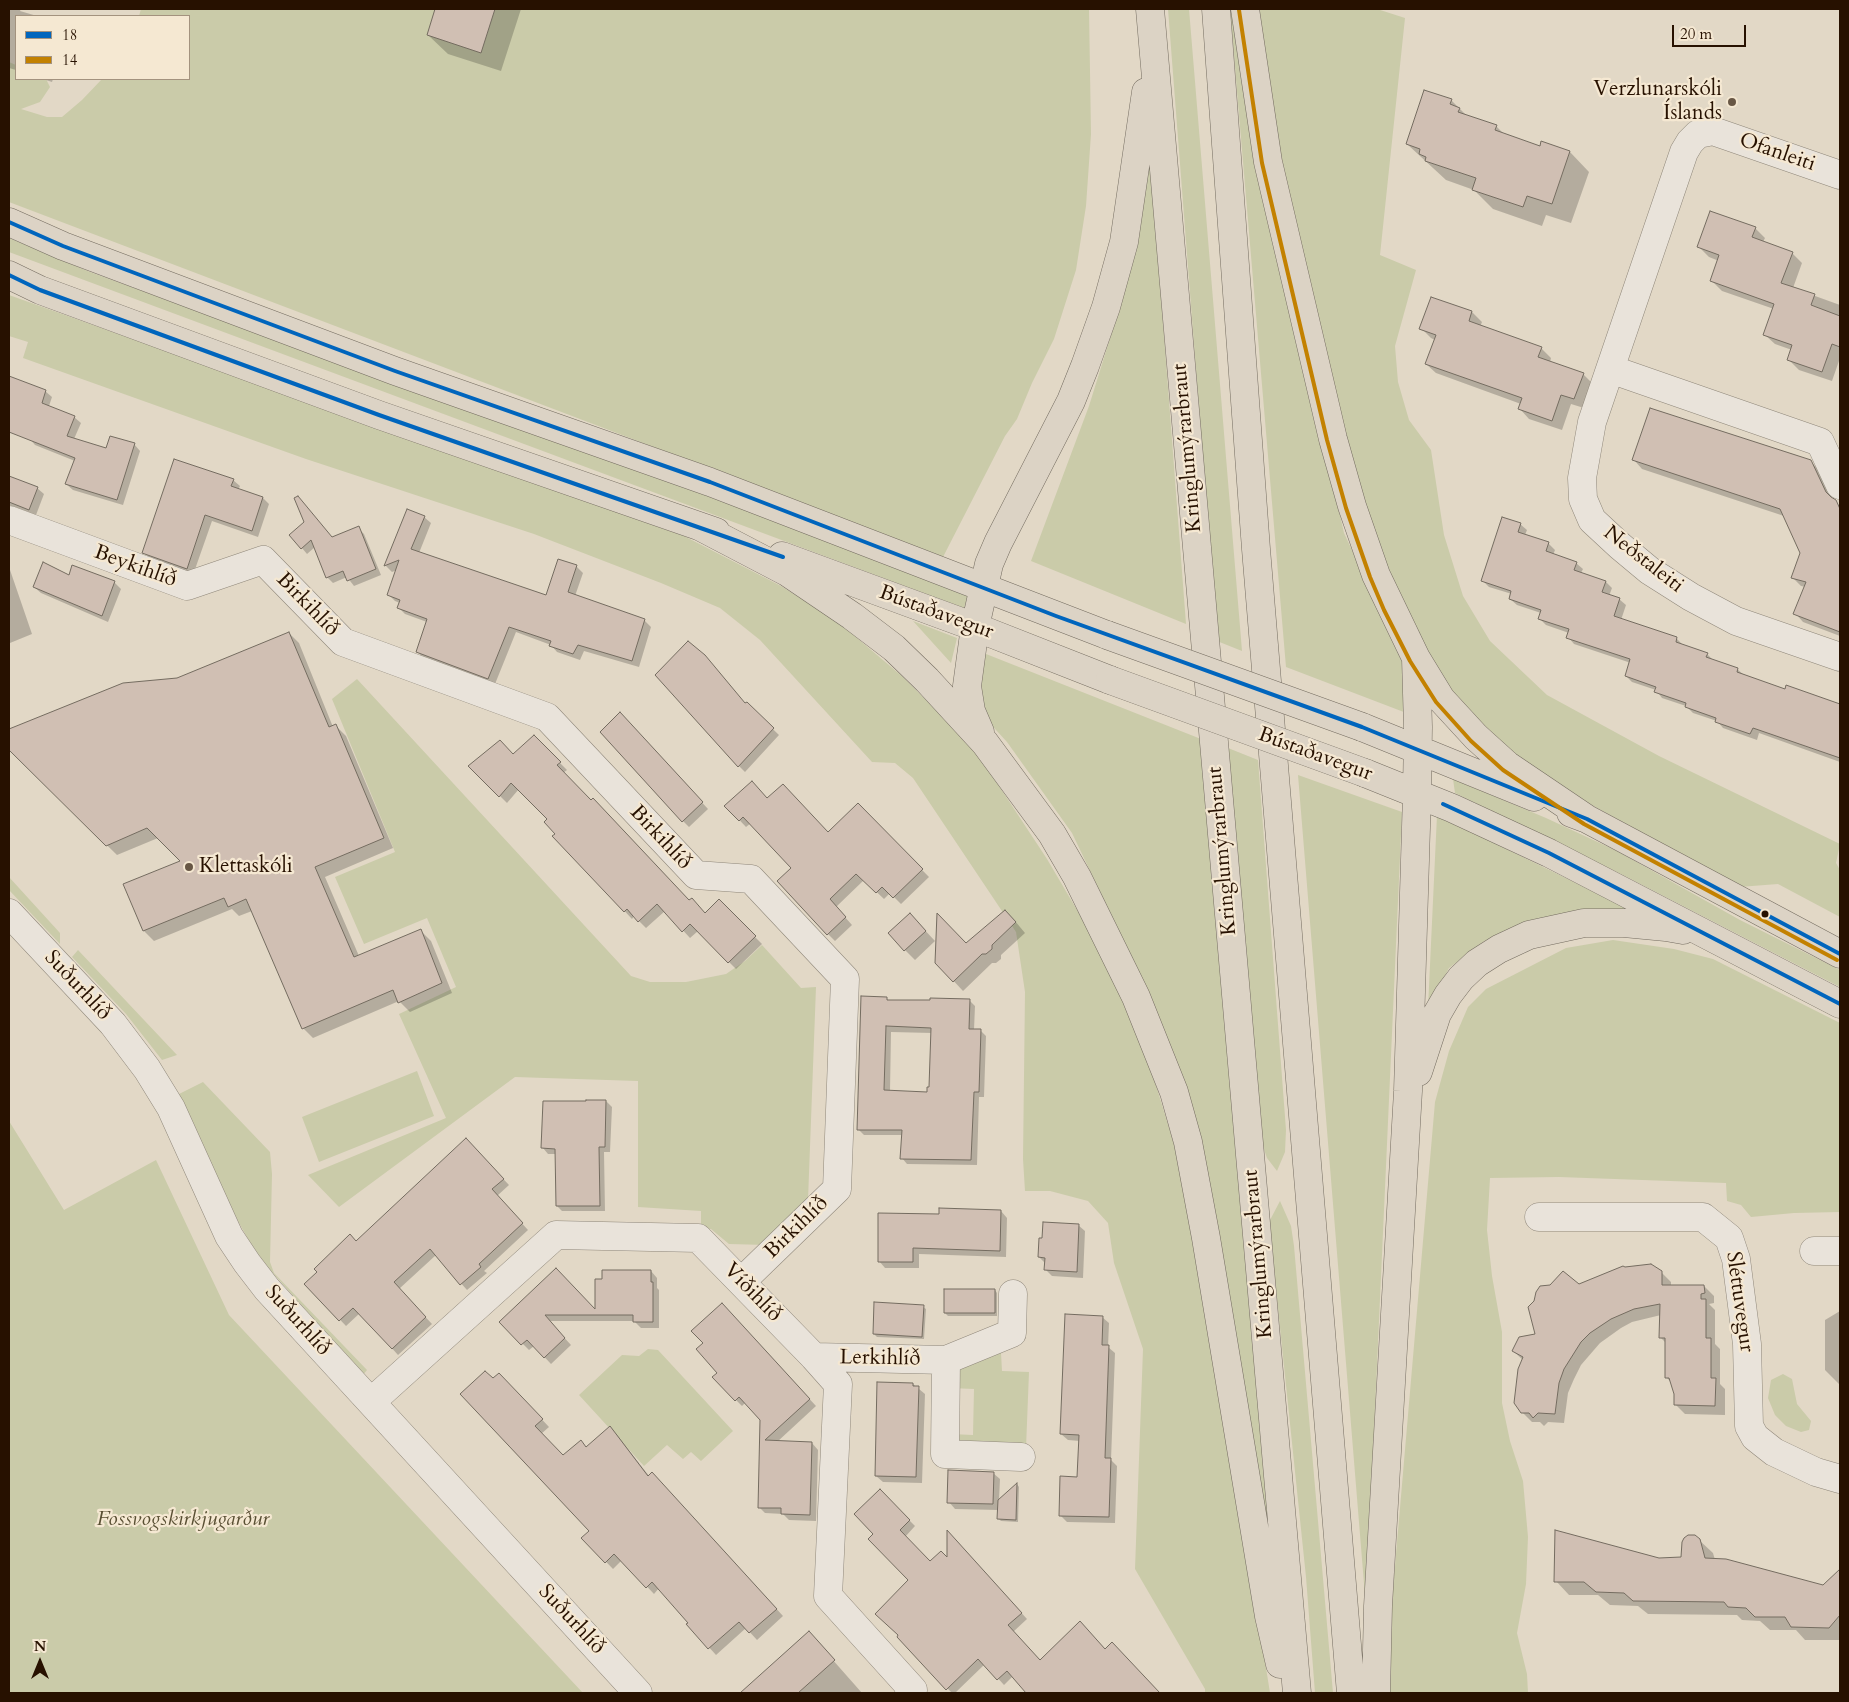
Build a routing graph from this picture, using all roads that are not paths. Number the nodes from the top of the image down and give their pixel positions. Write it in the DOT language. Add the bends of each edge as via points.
graph roads {
  1 [pos="1150,9"];
  2 [pos="1216,9"];
  3 [pos="1245,9"];
  4 [pos="1153,48"];
  5 [pos="1713,131"];
  6 [pos="1840,174"];
  7 [pos="9,222"];
  8 [pos="9,275"];
  9 [pos="1610,369"];
  10 [pos="1840,485"];
  11 [pos="9,520"];
  12 [pos="699,526"];
  13 [pos="263,560"];
  14 [pos="983,588"];
  15 [pos="975,627"];
  16 [pos="1840,657"];
  17 [pos="1416,658"];
  18 [pos="985,743"];
  19 [pos="1418,749"];
  20 [pos="1417,794"];
  21 [pos="1587,819"];
  22 [pos="9,913"];
  23 [pos="1712,937"];
  24 [pos="1840,954"];
  25 [pos="1840,1004"];
  26 [pos="1408,1091"];
  27 [pos="1539,1217"];
  28 [pos="741,1282"];
  29 [pos="1014,1294"];
  30 [pos="814,1357"];
  31 [pos="946,1360"];
  32 [pos="371,1402"];
  33 [pos="1021,1457"];
  34 [pos="1840,1479"];
  35 [pos="638,1693"];
  36 [pos="909,1693"];
  37 [pos="1286,1693"];
  38 [pos="1297,1693"];
  39 [pos="1351,1693"];
  40 [pos="1376,1693"];
  1 -- 4 [label="main road, Kringlumýrarbraut"];
  2 -- 39 [label="main road" via="1256,549"];
  3 -- 17 [label="main road" via="1268,162 1333,438 1376,575"];
  4 -- 14 [label="main road" via="1124,242 1106,307 1071,401 998,542"];
  4 -- 38 [label="main road, Kringlumýrarbraut"];
  5 -- 6 [label="street, Ofanleiti"];
  5 -- 9 [label="street, Neðstaleiti" via="1698,134 1684,152"];
  7 -- 14 [label="main road, Bústaðavegur" via="155,281 395,371 710,482"];
  8 -- 12 [label="main road, Bústaðavegur" via="40,290 379,415"];
  9 -- 10 [label="street" via="1820,442"];
  9 -- 16 [label="street, Neðstaleiti" via="1592,422 1582,478 1583,499 1592,520 1650,571 1690,598 1736,620"];
  11 -- 13 [label="street, Beykihlíð" via="187,586"];
  12 -- 15 [label="main road, Bústaðavegur"];
  12 -- 18 [label="main road" via="788,572 852,616 894,648"];
  13 -- 28 [label="street, Birkihlíð" via="343,642 547,717 696,875 751,879 845,979 837,1189"];
  14 -- 15 [label="main road"];
  14 -- 19 [label="main road, Bústaðavegur, bridge"];
  15 -- 18 [label="main road" via="967,686 972,711"];
  15 -- 20 [label="main road, Bústaðavegur, bridge"];
  17 -- 19 [label="main road"];
  17 -- 21 [label="main road" via="1441,699 1476,736 1508,765"];
  18 -- 37 [label="main road" via="1052,834 1077,877 1136,997 1174,1092 1200,1205 1269,1616"];
  19 -- 20 [label="main road"];
  19 -- 21 [label="main road, Bústaðavegur"];
  20 -- 23 [label="main road, Bústaðavegur" via="1549,853"];
  20 -- 26 [label="main road"];
  21 -- 24 [label="main road, Bústaðavegur"];
  22 -- 32 [label="street, Suðurhlíð" via="113,1024 147,1069 171,1108 229,1236 247,1263"];
  23 -- 25 [label="main road, Bústaðavegur"];
  23 -- 26 [label="main road" via="1666,927 1584,923 1530,935 1499,949 1477,963 1448,994 1437,1014 1417,1075"];
  26 -- 40 [label="main road" via="1378,1596"];
  27 -- 34 [label="street, Sléttuvegur" via="1703,1217 1729,1238 1736,1260 1747,1344 1749,1426 1755,1437 1774,1452 1816,1472"];
  28 -- 30 [label="street, Víðihlíð"];
  28 -- 32 [label="street, Víðihlíð" via="698,1238 556,1235"];
  29 -- 31 [label="street, Lerkihlíð" via="1012,1333"];
  30 -- 31 [label="street, Lerkihlíð"];
  30 -- 36 [label="street, Víðihlíð" via="838,1384 828,1596 913,1690"];
  31 -- 33 [label="street, Lerkihlíð" via="945,1454"];
  32 -- 35 [label="street, Suðurhlíð"];
}
